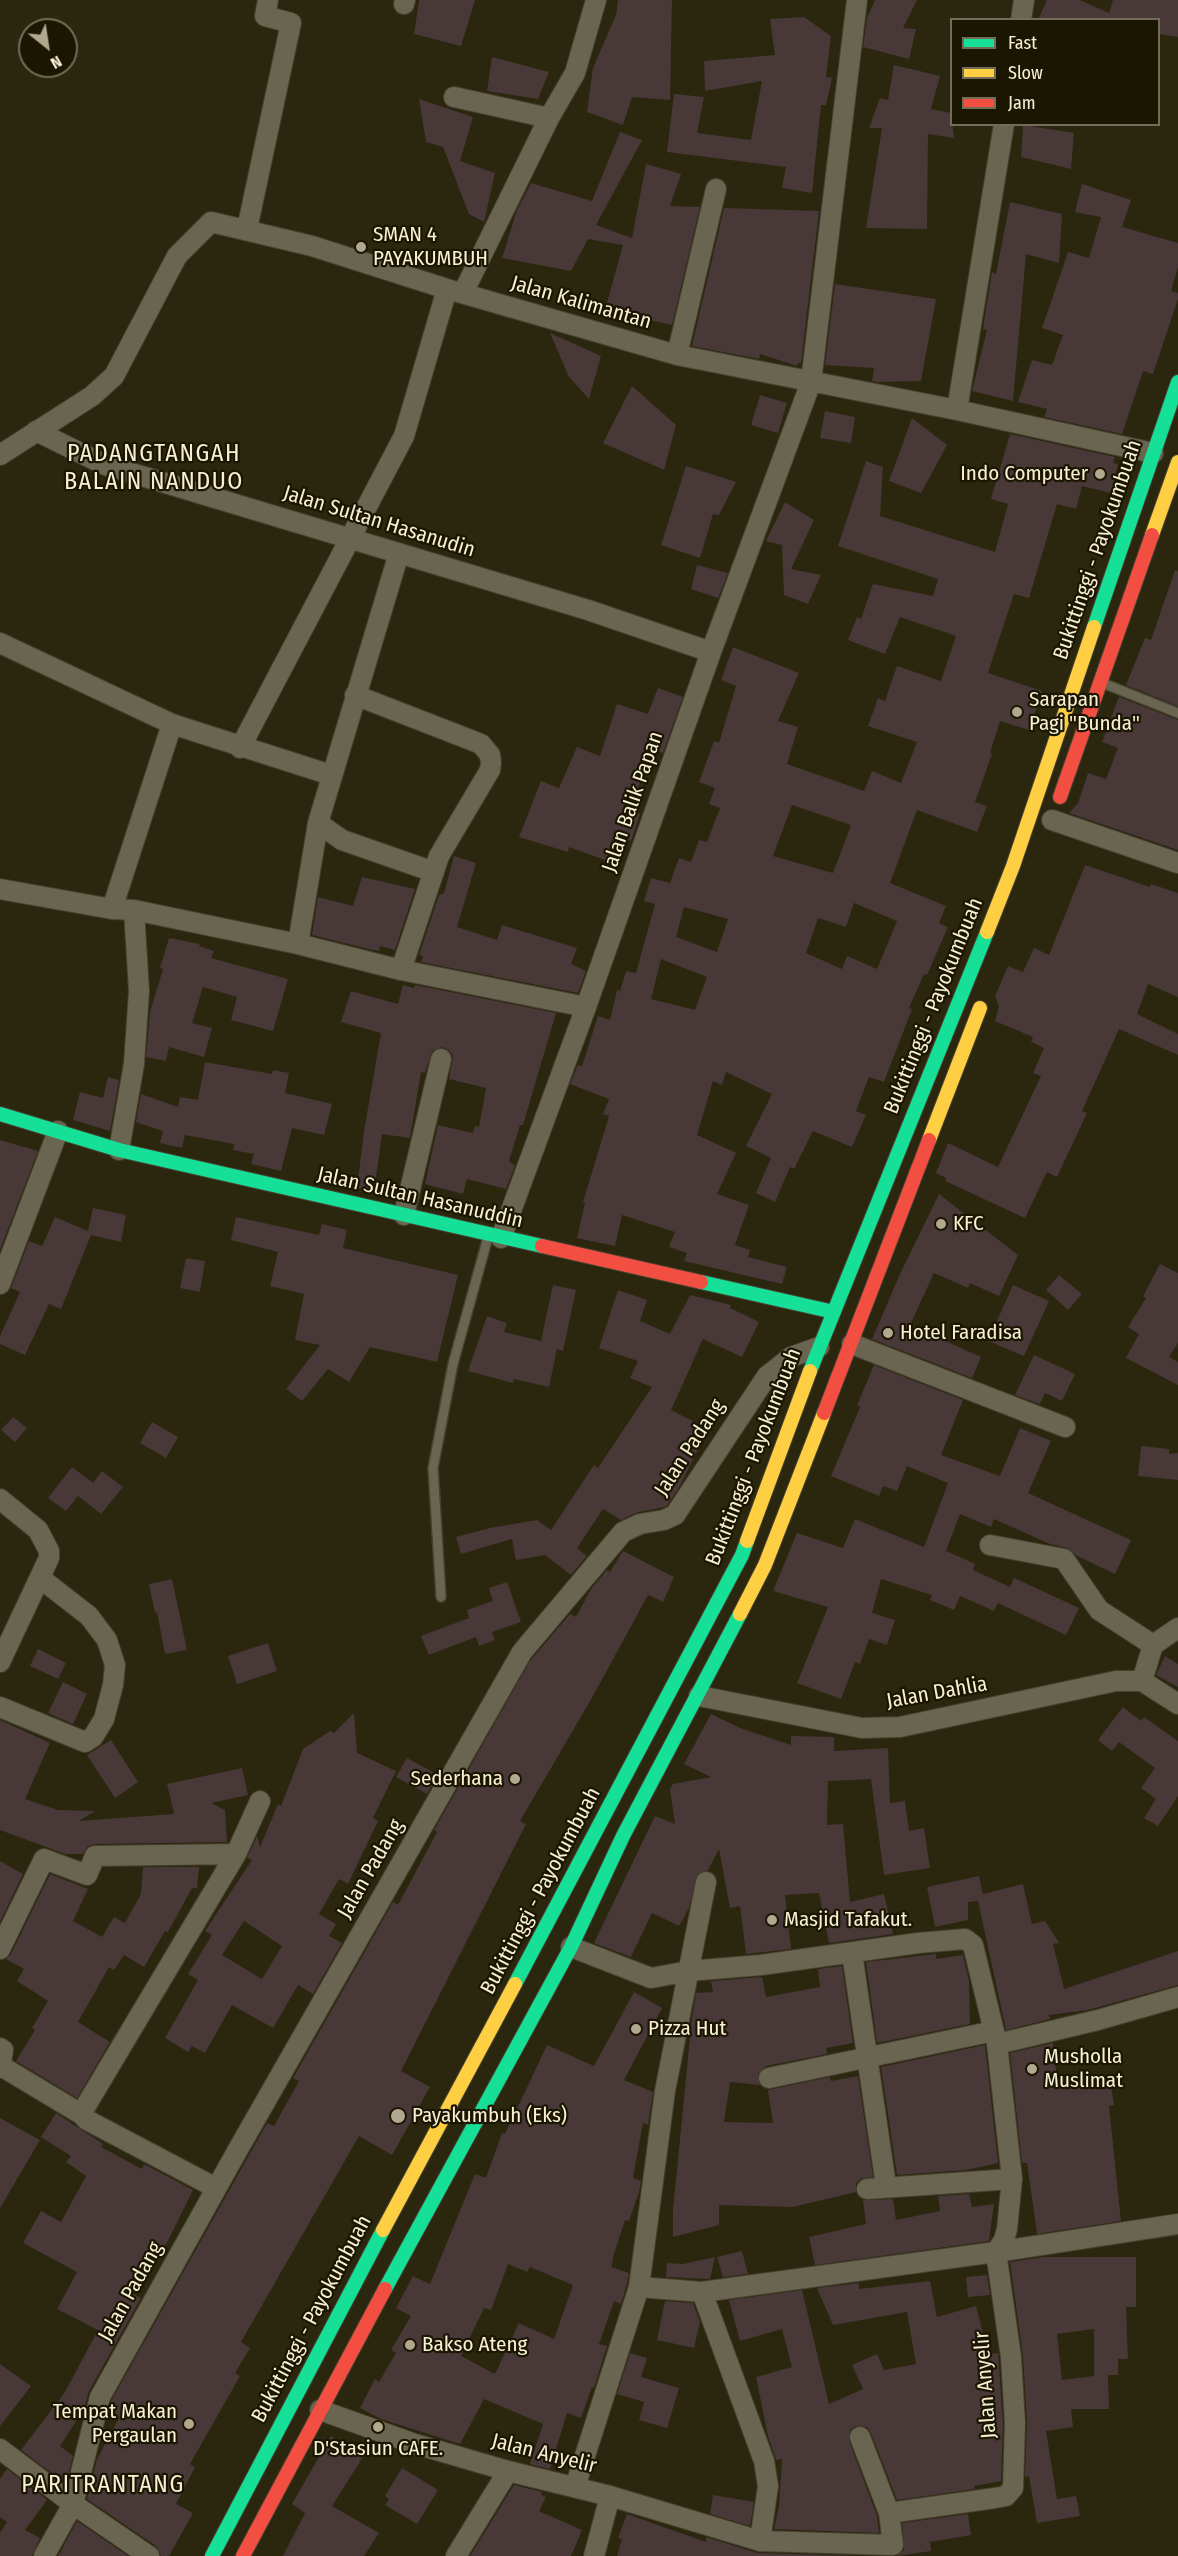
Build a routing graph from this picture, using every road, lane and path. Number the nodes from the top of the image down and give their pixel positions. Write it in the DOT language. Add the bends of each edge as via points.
graph roads {
  1 [pos="268,0"];
  2 [pos="596,0"];
  3 [pos="857,0"];
  4 [pos="1024,0"];
  5 [pos="1021,18"];
  6 [pos="454,97"];
  7 [pos="549,118"];
  8 [pos="1004,126"];
  9 [pos="716,189"];
  10 [pos="247,229"];
  11 [pos="455,291"];
  12 [pos="677,355"];
  13 [pos="811,382"];
  14 [pos="1178,382"];
  15 [pos="957,410"];
  16 [pos="36,431"];
  17 [pos="1153,453"];
  18 [pos="0,455"];
  19 [pos="1178,462"];
  20 [pos="351,537"];
  21 [pos="399,553"];
  22 [pos="0,643"];
  23 [pos="1087,648"];
  24 [pos="711,652"];
  25 [pos="1111,657"];
  26 [pos="1101,683"];
  27 [pos="355,695"];
  28 [pos="1178,713"];
  29 [pos="172,724"];
  30 [pos="240,748"];
  31 [pos="331,775"];
  32 [pos="318,823"];
  33 [pos="1050,826"];
  34 [pos="1178,863"];
  35 [pos="434,872"];
  36 [pos="0,889"];
  37 [pos="112,909"];
  38 [pos="134,910"];
  39 [pos="298,944"];
  40 [pos="401,970"];
  41 [pos="985,996"];
  42 [pos="586,1007"];
  43 [pos="441,1059"];
  44 [pos="0,1114"];
  45 [pos="58,1131"];
  46 [pos="119,1150"];
  47 [pos="404,1215"];
  48 [pos="495,1237"];
  49 [pos="3,1263"];
  50 [pos="0,1284"];
  51 [pos="834,1312"];
  52 [pos="852,1344"];
  53 [pos="819,1347"];
  54 [pos="1065,1427"];
  55 [pos="0,1499"];
  56 [pos="990,1545"];
  57 [pos="40,1578"];
  58 [pos="441,1597"];
  59 [pos="1178,1628"];
  60 [pos="1153,1644"];
  61 [pos="0,1662"];
  62 [pos="1142,1682"];
  63 [pos="699,1696"];
  64 [pos="1178,1704"];
  65 [pos="0,1707"];
  66 [pos="260,1801"];
  67 [pos="236,1854"];
  68 [pos="706,1882"];
  69 [pos="572,1947"];
  70 [pos="0,1949"];
  71 [pos="852,1953"];
  72 [pos="689,1971"];
  73 [pos="1178,1997"];
  74 [pos="995,2037"];
  75 [pos="867,2059"];
  76 [pos="0,2061"];
  77 [pos="769,2078"];
  78 [pos="81,2114"];
  79 [pos="1012,2179"];
  80 [pos="216,2188"];
  81 [pos="1178,2224"];
  82 [pos="996,2252"];
  83 [pos="639,2287"];
  84 [pos="702,2292"];
  85 [pos="333,2324"];
  86 [pos="360,2335"];
  87 [pos="320,2410"];
  88 [pos="860,2437"];
  89 [pos="0,2449"];
  90 [pos="508,2471"];
  91 [pos="575,2487"];
  92 [pos="610,2496"];
  93 [pos="73,2504"];
  94 [pos="889,2513"];
  95 [pos="760,2541"];
  96 [pos="893,2551"];
  97 [pos="44,2556"];
  98 [pos="149,2556"];
  99 [pos="212,2556"];
  100 [pos="243,2556"];
  101 [pos="456,2556"];
  102 [pos="594,2556"];
  1 -- 10 [label="street" via="265,16 291,23"];
  2 -- 7 [label="street" via="575,73"];
  3 -- 13 [label="street, Jalan Balik Papan"];
  4 -- 5 [label="street"];
  6 -- 7 [label="street"];
  7 -- 11 [label="street"];
  8 -- 15 [label="street"];
  9 -- 12 [label="street"];
  10 -- 11 [label="street, Jalan Kalimantan"];
  10 -- 16 [label="street, Jalan Kalimantan" via="211,222 177,256 114,376 92,396"];
  11 -- 12 [label="street, Jalan Kalimantan"];
  11 -- 20 [label="street" via="404,435"];
  12 -- 13 [label="street, Jalan Kalimantan"];
  13 -- 15 [label="street, Jalan Kalimantan"];
  13 -- 24 [label="street, Jalan Balik Papan"];
  14 -- 17 [label="main road, Bukittinggi - Payokumbuah"];
  15 -- 17 [label="street, Jalan Kalimantan"];
  16 -- 18 [label="street"];
  16 -- 20 [label="street, Jalan Sultan Hasanudin" via="105,465"];
  17 -- 23 [label="main road, Bukittinggi - Payokumbuah"];
  19 -- 25 [label="main road"];
  20 -- 21 [label="street, Jalan Sultan Hasanudin"];
  20 -- 30 [label="street"];
  21 -- 24 [label="street, Jalan Sultan Hasanudin"];
  21 -- 27 [label="street"];
  22 -- 29 [label="street"];
  23 -- 25 [label="main road"];
  23 -- 51 [label="main road, Bukittinggi - Payokumbuah" via="1013,866"];
  24 -- 42 [label="street, Jalan Balik Papan"];
  25 -- 26 [label="main road"];
  26 -- 28 [label="lane"];
  26 -- 33 [label="main road"];
  27 -- 31 [label="street"];
  27 -- 35 [label="street" via="481,744 490,755 490,770 439,856"];
  29 -- 30 [label="street"];
  29 -- 37 [label="street"];
  30 -- 31 [label="street"];
  31 -- 32 [label="street"];
  32 -- 35 [label="street" via="342,840"];
  32 -- 39 [label="street"];
  33 -- 34 [label="street"];
  35 -- 40 [label="street"];
  36 -- 37 [label="street"];
  37 -- 38 [label="street"];
  38 -- 39 [label="street"];
  38 -- 46 [label="street" via="139,991 135,1054"];
  39 -- 40 [label="street"];
  40 -- 42 [label="street"];
  41 -- 52 [label="main road, Bukittinggi - Payokumbuah"];
  42 -- 48 [label="street, Jalan Balik Papan"];
  43 -- 47 [label="street"];
  44 -- 45 [label="main road, Jalan Sultan Hasanuddin"];
  45 -- 46 [label="main road, Jalan Sultan Hasanuddin"];
  45 -- 49 [label="street"];
  46 -- 47 [label="main road, Jalan Sultan Hasanuddin"];
  47 -- 48 [label="main road, Jalan Sultan Hasanuddin"];
  48 -- 51 [label="main road, Jalan Sultan Hasanuddin"];
  48 -- 58 [label="lane" via="453,1364 433,1468"];
  49 -- 50 [label="street"];
  51 -- 53 [label="main road, Bukittinggi - Payokumbuah"];
  52 -- 54 [label="street"];
  52 -- 63 [label="main road, Bukittinggi - Payokumbuah" via="765,1565"];
  53 -- 80 [label="street, Jalan Padang" via="791,1357 767,1376 675,1515 623,1532 522,1652"];
  53 -- 85 [label="main road, Bukittinggi - Payokumbuah" via="742,1555"];
  55 -- 57 [label="street" via="38,1530 48,1545 49,1558"];
  56 -- 60 [label="street" via="1064,1559 1099,1610"];
  57 -- 61 [label="street"];
  57 -- 65 [label="street" via="89,1616 107,1640 115,1665 104,1719 86,1742"];
  59 -- 60 [label="street"];
  60 -- 62 [label="street"];
  62 -- 63 [label="street, Jalan Dahlia" via="1116,1682 900,1727 862,1728"];
  62 -- 64 [label="street"];
  63 -- 69 [label="main road, Bukittinggi - Payokumbuah" via="623,1836"];
  66 -- 67 [label="street"];
  67 -- 70 [label="street" via="95,1856 87,1875 44,1859"];
  67 -- 78 [label="street"];
  68 -- 72 [label="street"];
  69 -- 72 [label="street" via="651,1978"];
  69 -- 86 [label="main road, Bukittinggi - Payokumbuah"];
  71 -- 72 [label="street"];
  71 -- 74 [label="street" via="965,1939 977,1954"];
  71 -- 75 [label="street"];
  72 -- 83 [label="street" via="665,2091"];
  73 -- 74 [label="street" via="1098,2020"];
  74 -- 75 [label="street"];
  74 -- 79 [label="street"];
  75 -- 77 [label="street"];
  75 -- 79 [label="street" via="876,2188"];
  76 -- 78 [label="street"];
  78 -- 80 [label="street"];
  79 -- 82 [label="street" via="1007,2229"];
  80 -- 93 [label="street, Jalan Padang" via="100,2397"];
  81 -- 82 [label="street"];
  82 -- 84 [label="street"];
  82 -- 94 [label="street, Jalan Anyelir" via="1011,2357 1013,2488 1006,2496"];
  83 -- 84 [label="street"];
  83 -- 91 [label="street"];
  84 -- 95 [label="street" via="764,2460 768,2486"];
  85 -- 86 [label="main road"];
  85 -- 99 [label="main road, Bukittinggi - Payokumbuah"];
  86 -- 87 [label="main road, Bukittinggi - Payokumbuah"];
  87 -- 90 [label="street, Jalan Anyelir"];
  87 -- 100 [label="main road, Bukittinggi - Payokumbuah"];
  88 -- 94 [label="street"];
  89 -- 93 [label="street"];
  90 -- 91 [label="street, Jalan Anyelir"];
  90 -- 101 [label="street"];
  91 -- 92 [label="street, Jalan Anyelir"];
  92 -- 95 [label="street, Jalan Anyelir"];
  92 -- 102 [label="street"];
  93 -- 97 [label="street, Jalan Padang"];
  93 -- 98 [label="street"];
  94 -- 96 [label="street, Jalan Anyelir"];
  95 -- 96 [label="street, Jalan Anyelir"];
}
